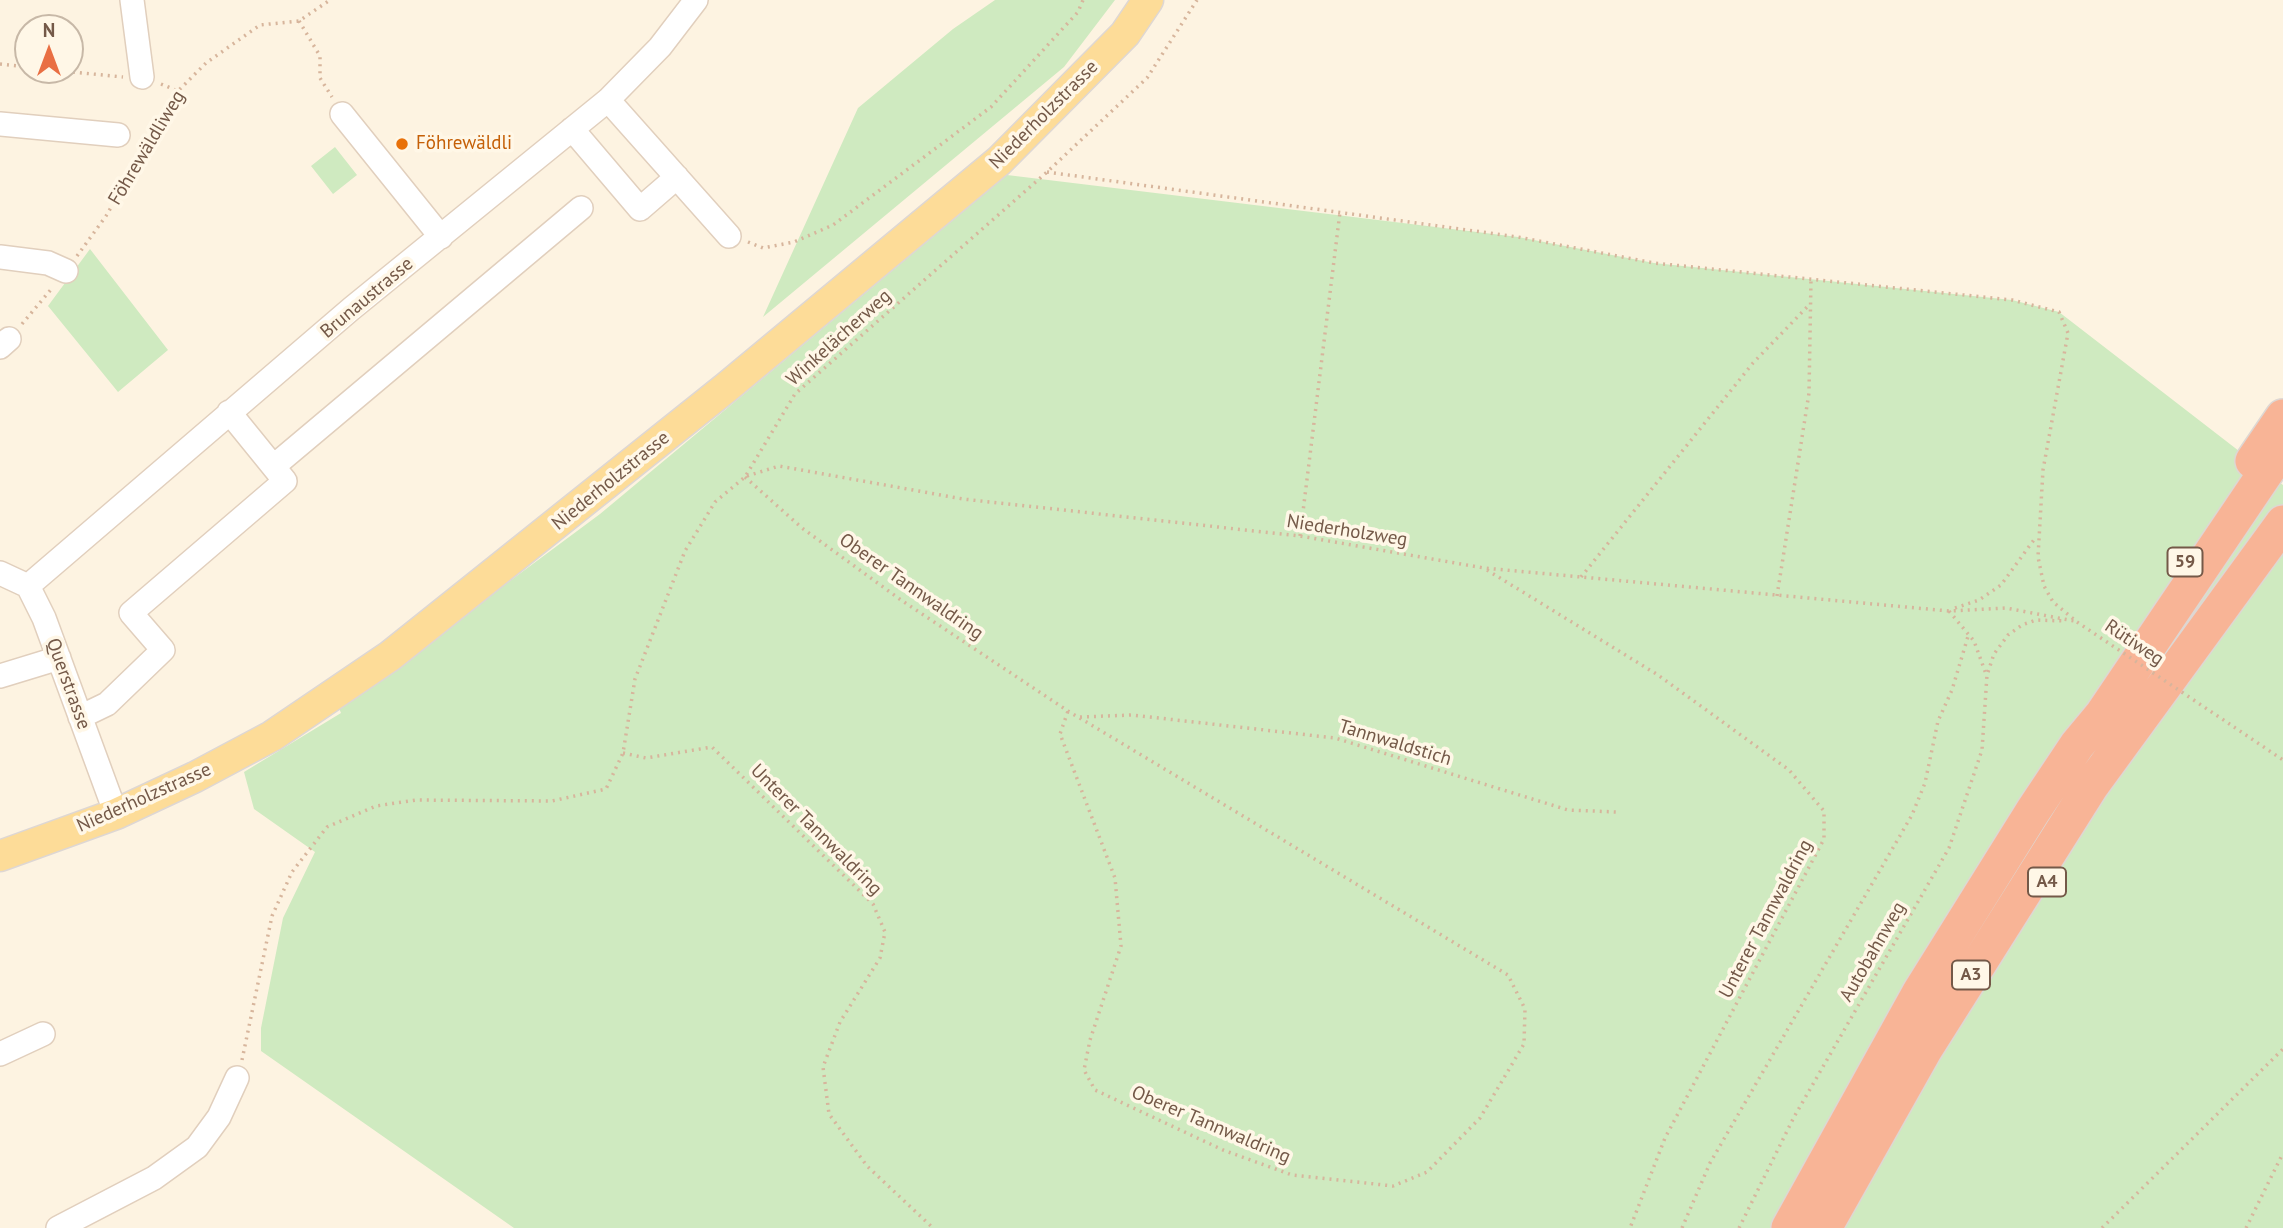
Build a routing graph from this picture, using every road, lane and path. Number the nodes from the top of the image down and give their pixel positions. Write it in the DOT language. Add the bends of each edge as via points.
graph roads {
  1 [pos="132,0"];
  2 [pos="330,0"];
  3 [pos="696,0"];
  4 [pos="1083,0"];
  5 [pos="1148,0"];
  6 [pos="1197,0"];
  7 [pos="299,21"];
  8 [pos="84,72"];
  9 [pos="142,77"];
  10 [pos="608,100"];
  11 [pos="342,114"];
  12 [pos="0,124"];
  13 [pos="572,129"];
  14 [pos="118,135"];
  15 [pos="1047,172"];
  16 [pos="677,177"];
  17 [pos="581,208"];
  18 [pos="1340,212"];
  19 [pos="441,236"];
  20 [pos="729,236"];
  21 [pos="0,257"];
  22 [pos="66,271"];
  23 [pos="1811,279"];
  24 [pos="1810,304"];
  25 [pos="5,343"];
  26 [pos="229,412"];
  27 [pos="2283,417"];
  28 [pos="2283,447"];
  29 [pos="274,466"];
  30 [pos="745,477"];
  31 [pos="2283,523"];
  32 [pos="2037,535"];
  33 [pos="1300,536"];
  34 [pos="2283,556"];
  35 [pos="1484,568"];
  36 [pos="0,573"];
  37 [pos="1581,577"];
  38 [pos="28,586"];
  39 [pos="1777,596"];
  40 [pos="1949,611"];
  41 [pos="2077,622"];
  42 [pos="1969,633"];
  43 [pos="59,658"];
  44 [pos="1987,675"];
  45 [pos="0,676"];
  46 [pos="1068,711"];
  47 [pos="80,717"];
  48 [pos="1078,718"];
  49 [pos="2077,745"];
  50 [pos="622,753"];
  51 [pos="2283,760"];
  52 [pos="1616,812"];
  53 [pos="116,814"];
  54 [pos="0,856"];
  55 [pos="43,1034"];
  56 [pos="2283,1049"];
  57 [pos="0,1054"];
  58 [pos="237,1078"];
  59 [pos="2283,1153"];
  60 [pos="58,1228"];
  61 [pos="933,1228"];
  62 [pos="1630,1228"];
  63 [pos="1682,1228"];
  64 [pos="1739,1228"];
  65 [pos="1789,1228"];
  66 [pos="1824,1228"];
  67 [pos="1841,1228"];
  68 [pos="2102,1228"];
  69 [pos="2246,1228"];
  1 -- 9 [label="street"];
  2 -- 7 [label="path, Föhrewäldliweg"];
  3 -- 10 [label="street, Brunaustrasse" via="660,47"];
  4 -- 20 [label="path" via="1078,12 991,107 833,225 794,242 762,248"];
  5 -- 53 [label="main road, Niederholzstrasse" via="1125,34 999,161 503,569 390,656 272,736"];
  6 -- 15 [label="path, Winkelächerweg" via="1147,78"];
  7 -- 11 [label="path" via="320,56 320,78"];
  7 -- 22 [label="path, Föhrewäldliweg" via="260,25 206,63 178,91 106,216"];
  8 -- 9 [label="path"];
  10 -- 13 [label="street, Brunaustrasse"];
  10 -- 16 [label="street"];
  11 -- 19 [label="street"];
  12 -- 14 [label="street"];
  13 -- 16 [label="street" via="640,209"];
  13 -- 19 [label="street, Brunaustrasse"];
  15 -- 18 [label="path"];
  15 -- 30 [label="path, Winkelächerweg" via="795,394"];
  16 -- 20 [label="street"];
  17 -- 29 [label="street"];
  18 -- 23 [label="path" via="1518,237 1654,263"];
  18 -- 33 [label="path"];
  19 -- 26 [label="street, Brunaustrasse"];
  21 -- 22 [label="street" via="48,263"];
  22 -- 25 [label="path, Föhrewäldliweg"];
  23 -- 24 [label="path"];
  23 -- 32 [label="path" via="2012,300 2059,312 2068,333 2043,470"];
  24 -- 37 [label="path" via="1753,363"];
  24 -- 39 [label="path" via="1809,393"];
  26 -- 29 [label="street"];
  26 -- 38 [label="street, Brunaustrasse"];
  27 -- 49 [label="highway, 59" via="2088,708"];
  28 -- 49 [label="highway" via="2102,715"];
  29 -- 47 [label="street" via="285,481 131,613 163,650 107,704"];
  30 -- 33 [label="path, Niederholzweg" via="779,466 963,499"];
  30 -- 46 [label="path, Oberer Tannwaldring" via="802,528 901,600"];
  30 -- 50 [label="path, Winkelächerweg" via="715,502 685,551 635,679"];
  31 -- 66 [label="highway, A3" via="2091,786 1925,1049"];
  32 -- 40 [label="path" via="2001,585 1979,600"];
  32 -- 41 [label="path" via="2044,586 2053,602"];
  33 -- 35 [label="path, Niederholzweg"];
  34 -- 67 [label="highway, A4" via="2185,682 2017,926 1938,1054"];
  35 -- 37 [label="path, Niederholzweg"];
  35 -- 62 [label="path, Unterer Tannwaldring" via="1658,675 1789,770 1824,811 1824,839 1665,1138"];
  36 -- 38 [label="street"];
  37 -- 39 [label="path, Niederholzweg"];
  38 -- 43 [label="street, Querstrasse"];
  39 -- 40 [label="path, Niederholzweg"];
  40 -- 41 [label="path, Rütiweg" via="2006,608"];
  40 -- 42 [label="path, Autobahnweg"];
  41 -- 44 [label="path, Autobahnweg" via="2036,620 2022,625 1994,654"];
  41 -- 51 [label="path, Rütiweg, bridge"];
  42 -- 44 [label="path, Autobahnweg"];
  42 -- 63 [label="path" via="1912,814 1710,1163"];
  43 -- 45 [label="street"];
  43 -- 47 [label="street, Querstrasse"];
  44 -- 64 [label="path, Autobahnweg" via="1982,750 1949,848 1794,1117"];
  46 -- 48 [label="path, Oberer Tannwaldring"];
  46 -- 48 [label="path, Oberer Tannwaldring" via="1060,734 1115,878 1121,946 1084,1070 1095,1090 1223,1150 1292,1175 1393,1186 1427,1172 1480,1118 1524,1044 1525,1009 1508,975"];
  47 -- 53 [label="street, Querstrasse"];
  48 -- 52 [label="path, Tannwaldstich" via="1132,715 1335,738 1568,810"];
  49 -- 65 [label="highway, A3" via="1920,992"];
  50 -- 58 [label="path" via="606,789 552,801 416,800 376,806 327,827 292,872 272,916"];
  50 -- 61 [label="path, Unterer Tannwaldring" via="646,758 712,747 873,904 885,932 880,958 840,1022 822,1067 829,1114 867,1166"];
  53 -- 54 [label="main road, Niederholzstrasse"];
  55 -- 57 [label="street"];
  56 -- 68 [label="path"];
  58 -- 60 [label="street" via="219,1117 197,1147 154,1178"];
  59 -- 69 [label="path"];
}
